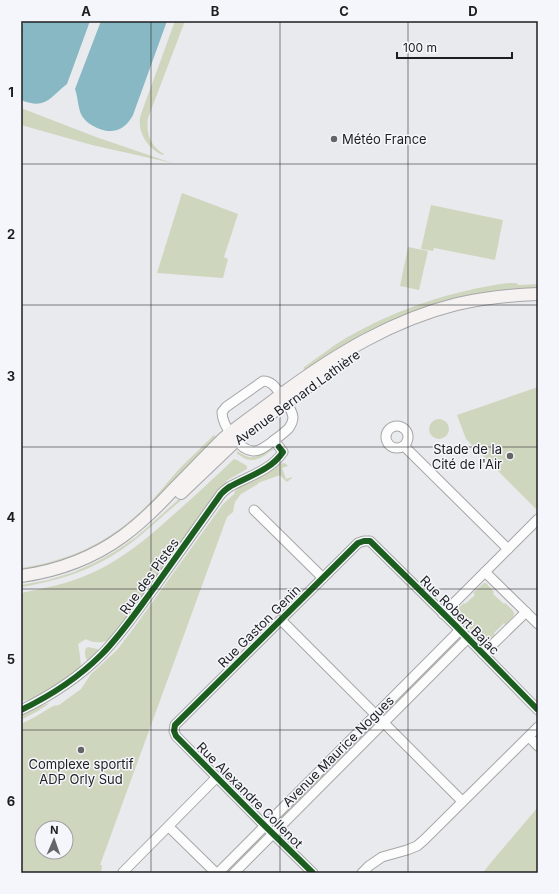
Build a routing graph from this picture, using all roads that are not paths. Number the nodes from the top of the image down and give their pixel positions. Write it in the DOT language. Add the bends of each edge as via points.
graph roads {
  1 [pos="538,294"];
  2 [pos="538,299"];
  3 [pos="284,399"];
  4 [pos="233,436"];
  5 [pos="274,440"];
  6 [pos="404,446"];
  7 [pos="254,510"];
  8 [pos="538,519"];
  9 [pos="364,541"];
  10 [pos="508,549"];
  11 [pos="485,572"];
  12 [pos="21,576"];
  13 [pos="323,578"];
  14 [pos="21,582"];
  15 [pos="526,612"];
  16 [pos="444,614"];
  17 [pos="282,620"];
  18 [pos="538,624"];
  19 [pos="460,630"];
  20 [pos="468,638"];
  21 [pos="483,654"];
  22 [pos="21,710"];
  23 [pos="538,710"];
  24 [pos="375,714"];
  25 [pos="384,723"];
  26 [pos="538,727"];
  27 [pos="174,731"];
  28 [pos="529,737"];
  29 [pos="538,746"];
  30 [pos="216,778"];
  31 [pos="462,801"];
  32 [pos="264,826"];
  33 [pos="169,827"];
  34 [pos="273,834"];
  35 [pos="123,872"];
  36 [pos="217,873"];
  37 [pos="234,873"];
  38 [pos="313,873"];
  39 [pos="362,873"];
  1 -- 3 [label="main road, Avenue Bernard Lathière" via="471,301 444,307 408,320 371,336 300,381"];
  2 -- 3 [label="main road, Avenue Bernard Lathière" via="480,305 408,326 361,350"];
  3 -- 4 [label="main road, Avenue Bernard Lathière"];
  3 -- 4 [label="street" via="270,382 263,381 226,407 222,416"];
  3 -- 5 [label="street" via="292,411 293,421 288,429"];
  4 -- 5 [label="street" via="246,449 254,451 259,451"];
  4 -- 12 [label="main road, Avenue Bernard Lathière" via="122,537 82,560"];
  4 -- 14 [label="main road, Avenue Bernard Lathière" via="160,512 120,545 83,566 41,579"];
  5 -- 22 [label="street, Rue des Pistes" via="283,452 280,456 271,465 221,494 125,628 101,655 59,689"];
  6 -- 10 [label="street"];
  7 -- 13 [label="street"];
  8 -- 10 [label="street"];
  9 -- 13 [label="street, Rue Gaston Genin" via="358,543"];
  9 -- 16 [label="street, Rue Robert Bajac" via="370,541"];
  10 -- 11 [label="street"];
  11 -- 15 [label="street"];
  11 -- 16 [label="street"];
  13 -- 17 [label="street, Rue Gaston Genin"];
  15 -- 18 [label="street"];
  15 -- 21 [label="street"];
  16 -- 19 [label="street, Rue Robert Bajac"];
  17 -- 24 [label="street"];
  17 -- 27 [label="street, Rue Gaston Genin" via="175,725"];
  19 -- 20 [label="street, Rue Robert Bajac"];
  19 -- 24 [label="street, Avenue Maurice Nogues"];
  20 -- 21 [label="street, Rue Robert Bajac"];
  20 -- 25 [label="street, Avenue Maurice Nogues"];
  21 -- 23 [label="street, Rue Robert Bajac"];
  24 -- 25 [label="street"];
  24 -- 32 [label="street, Avenue Maurice Nogues"];
  25 -- 31 [label="street"];
  25 -- 34 [label="street, Avenue Maurice Nogues"];
  26 -- 28 [label="street"];
  27 -- 30 [label="street, Rue Alexandre Collenot"];
  28 -- 29 [label="street"];
  28 -- 31 [label="street"];
  30 -- 32 [label="street, Rue Alexandre Collenot"];
  30 -- 33 [label="street"];
  31 -- 39 [label="street" via="417,846 382,857"];
  32 -- 34 [label="street, Rue Alexandre Collenot"];
  32 -- 36 [label="street, Avenue Maurice Nogues"];
  33 -- 35 [label="street"];
  33 -- 36 [label="street"];
  34 -- 37 [label="street, Avenue Maurice Nogues"];
  34 -- 38 [label="street, Rue Alexandre Collenot"];
}
